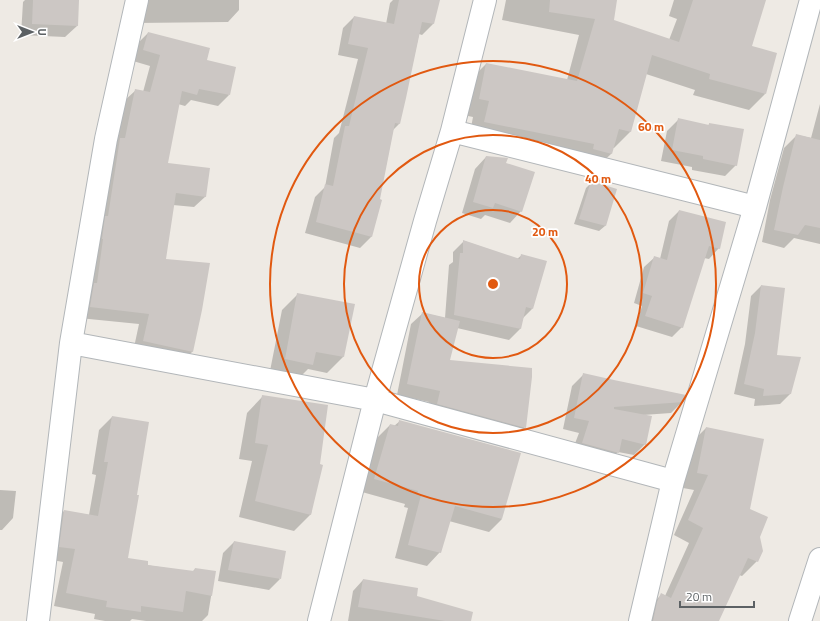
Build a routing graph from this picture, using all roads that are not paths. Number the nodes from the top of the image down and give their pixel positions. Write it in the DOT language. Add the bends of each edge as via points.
graph roads {
  1 [pos="137,0"];
  2 [pos="485,0"];
  3 [pos="811,0"];
  4 [pos="452,131"];
  5 [pos="755,207"];
  6 [pos="71,344"];
  7 [pos="375,400"];
  8 [pos="673,481"];
  9 [pos="820,559"];
  10 [pos="38,621"];
  11 [pos="319,621"];
  12 [pos="640,621"];
  13 [pos="800,621"];
  1 -- 6 [label="street" via="106,139"];
  2 -- 4 [label="street"];
  3 -- 5 [label="street"];
  4 -- 5 [label="street"];
  4 -- 7 [label="street"];
  5 -- 8 [label="street"];
  6 -- 7 [label="street"];
  6 -- 10 [label="street"];
  7 -- 8 [label="street"];
  7 -- 11 [label="street"];
  8 -- 12 [label="street"];
  9 -- 13 [label="street"];
}
